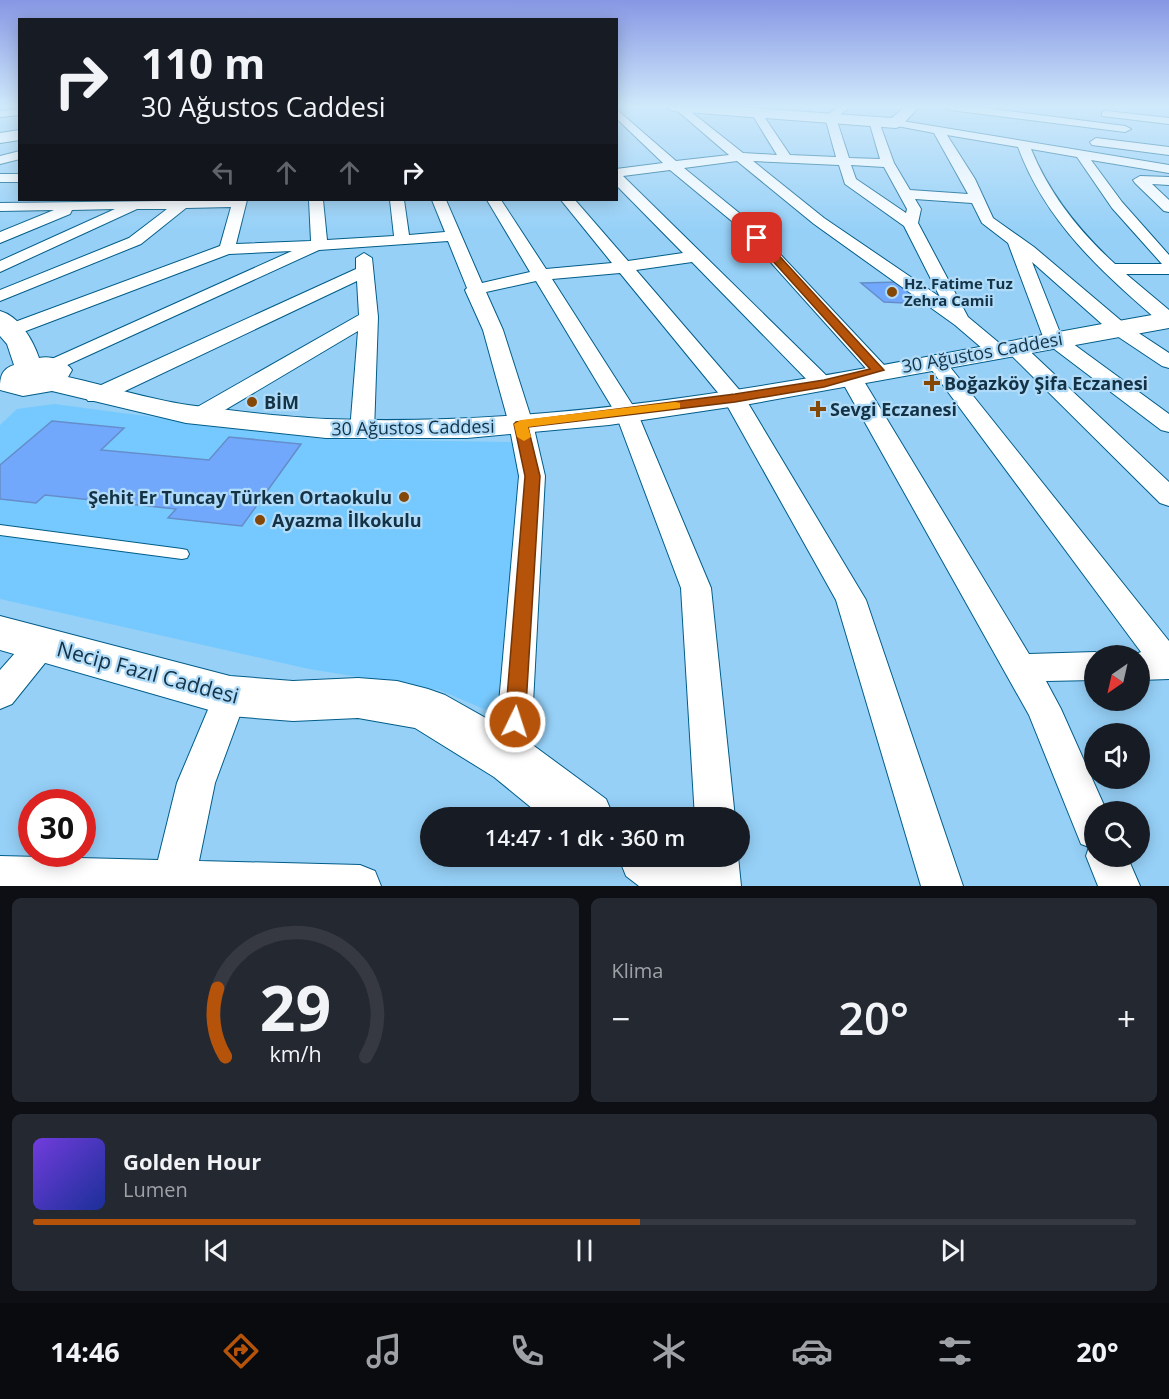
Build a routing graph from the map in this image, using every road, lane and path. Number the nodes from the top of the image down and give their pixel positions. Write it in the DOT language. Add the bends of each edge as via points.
graph roads {
  1 [pos="655,148"];
  2 [pos="729,148"];
  3 [pos="781,148"];
  4 [pos="839,148"];
  5 [pos="883,148"];
  6 [pos="949,148"];
  7 [pos="1028,148"];
  8 [pos="1056,148"];
  9 [pos="1149,148"];
  10 [pos="1169,151"];
  11 [pos="18,156"];
  12 [pos="1082,156"];
  13 [pos="739,157"];
  14 [pos="785,157"];
  15 [pos="842,159"];
  16 [pos="0,160"];
  17 [pos="18,160"];
  18 [pos="888,163"];
  19 [pos="671,164"];
  20 [pos="1167,167"];
  21 [pos="618,173"];
  22 [pos="0,178"];
  23 [pos="18,178"];
  24 [pos="618,179"];
  25 [pos="1169,181"];
  26 [pos="18,193"];
  27 [pos="906,194"];
  28 [pos="977,200"];
  29 [pos="240,201"];
  30 [pos="316,201"];
  31 [pos="397,201"];
  32 [pos="439,201"];
  33 [pos="495,201"];
  34 [pos="569,201"];
  35 [pos="139,202"];
  36 [pos="0,205"];
  37 [pos="80,205"];
  38 [pos="181,205"];
  39 [pos="1169,208"];
  40 [pos="910,223"];
  41 [pos="454,236"];
  42 [pos="0,238"];
  43 [pos="402,239"];
  44 [pos="1147,239"];
  45 [pos="1169,241"];
  46 [pos="1016,242"];
  47 [pos="319,244"];
  48 [pos="361,244"];
  49 [pos="227,249"];
  50 [pos="697,256"];
  51 [pos="1169,261"];
  52 [pos="0,267"];
  53 [pos="625,267"];
  54 [pos="1109,269"];
  55 [pos="1169,269"];
  56 [pos="365,272"];
  57 [pos="539,275"];
  58 [pos="474,290"];
  59 [pos="0,296"];
  60 [pos="369,317"];
  61 [pos="1169,320"];
  62 [pos="962,321"];
  63 [pos="3,322"];
  64 [pos="1118,328"];
  65 [pos="1052,338"];
  66 [pos="1005,349"];
  67 [pos="935,362"];
  68 [pos="1169,362"];
  69 [pos="851,377"];
  70 [pos="29,380"];
  71 [pos="96,396"];
  72 [pos="735,398"];
  73 [pos="626,411"];
  74 [pos="200,415"];
  75 [pos="521,424"];
  76 [pos="1169,425"];
  77 [pos="362,431"];
  78 [pos="1169,497"];
  79 [pos="0,530"];
  80 [pos="182,554"];
  81 [pos="21,639"];
  82 [pos="1169,665"];
  83 [pos="1084,666"];
  84 [pos="1150,666"];
  85 [pos="1018,668"];
  86 [pos="0,694"];
  87 [pos="230,696"];
  88 [pos="512,760"];
  89 [pos="1084,804"];
  90 [pos="573,807"];
  91 [pos="714,807"];
  92 [pos="660,867"];
  93 [pos="719,867"];
  94 [pos="1111,867"];
  95 [pos="0,877"];
  96 [pos="174,884"];
  97 [pos="360,886"];
  98 [pos="684,886"];
  99 [pos="720,886"];
  100 [pos="942,886"];
  101 [pos="1119,886"];
  1 -- 19 [label="street"];
  2 -- 13 [label="street"];
  3 -- 14 [label="street"];
  4 -- 15 [label="street"];
  5 -- 18 [label="street"];
  6 -- 28 [label="street"];
  7 -- 54 [label="street" via="1030,167 1051,200"];
  8 -- 12 [label="street"];
  9 -- 10 [label="street"];
  11 -- 16 [label="street"];
  12 -- 20 [label="street"];
  12 -- 44 [label="street" via="1117,206"];
  13 -- 14 [label="street"];
  13 -- 19 [label="street"];
  13 -- 62 [label="street" via="819,221"];
  14 -- 15 [label="street"];
  15 -- 18 [label="street"];
  15 -- 40 [label="street" via="850,181"];
  16 -- 17 [label="street"];
  18 -- 27 [label="street"];
  19 -- 21 [label="street"];
  19 -- 69 [label="street" via="744,224"];
  22 -- 23 [label="street"];
  24 -- 50 [label="street"];
  25 -- 39 [label="street" via="1140,180"];
  26 -- 36 [label="street"];
  27 -- 28 [label="street"];
  27 -- 40 [label="street" via="914,208"];
  28 -- 46 [label="street" via="987,219"];
  29 -- 38 [label="street"];
  29 -- 49 [label="street"];
  30 -- 47 [label="street"];
  31 -- 43 [label="street"];
  32 -- 41 [label="street"];
  33 -- 57 [label="street"];
  34 -- 53 [label="street"];
  35 -- 37 [label="street"];
  35 -- 38 [label="street"];
  35 -- 52 [label="street"];
  36 -- 37 [label="street"];
  37 -- 42 [label="street"];
  38 -- 59 [label="street" via="135,241"];
  40 -- 62 [label="street"];
  41 -- 43 [label="street"];
  41 -- 58 [label="street"];
  43 -- 48 [label="street"];
  44 -- 45 [label="street"];
  44 -- 51 [label="street"];
  46 -- 64 [label="street"];
  46 -- 65 [label="street"];
  47 -- 48 [label="street"];
  47 -- 49 [label="street"];
  47 -- 70 [label="street" via="267,270 113,334"];
  48 -- 56 [label="street"];
  49 -- 63 [label="street"];
  50 -- 53 [label="street"];
  50 -- 69 [label="street"];
  53 -- 57 [label="street"];
  53 -- 72 [label="street"];
  54 -- 55 [label="street"];
  54 -- 61 [label="street"];
  56 -- 60 [label="street"];
  56 -- 71 [label="street"];
  57 -- 58 [label="street"];
  57 -- 73 [label="street"];
  58 -- 75 [label="street" via="493,330"];
  60 -- 74 [label="street"];
  60 -- 77 [label="street"];
  61 -- 64 [label="main road, 30 Ağustos Caddesi"];
  62 -- 66 [label="street"];
  63 -- 70 [label="main road" via="26,354"];
  64 -- 65 [label="main road, 30 Ağustos Caddesi"];
  64 -- 68 [label="street"];
  65 -- 66 [label="main road, 30 Ağustos Caddesi"];
  65 -- 76 [label="street"];
  66 -- 67 [label="main road, 30 Ağustos Caddesi"];
  66 -- 78 [label="street"];
  67 -- 69 [label="main road, 30 Ağustos Caddesi"];
  67 -- 82 [label="street"];
  69 -- 72 [label="main road, 30 Ağustos Caddesi"];
  69 -- 85 [label="street"];
  70 -- 71 [label="main road, 30 Ağustos Caddesi"];
  71 -- 74 [label="main road, 30 Ağustos Caddesi"];
  72 -- 73 [label="main road, 30 Ağustos Caddesi"];
  72 -- 100 [label="street" via="851,600"];
  73 -- 75 [label="main road, 30 Ağustos Caddesi"];
  73 -- 91 [label="street" via="696,588"];
  74 -- 77 [label="main road, 30 Ağustos Caddesi"];
  75 -- 77 [label="main road, 30 Ağustos Caddesi"];
  75 -- 88 [label="street" via="532,476"];
  79 -- 80 [label="lane"];
  81 -- 86 [label="street"];
  81 -- 87 [label="main road, Necip Fazıl Caddesi"];
  82 -- 84 [label="street"];
  83 -- 85 [label="street"];
  85 -- 89 [label="street" via="1044,709"];
  87 -- 88 [label="main road, Necip Fazıl Caddesi" via="397,702 428,710"];
  87 -- 96 [label="street" via="196,783"];
  88 -- 90 [label="main road, Necip Fazıl Caddesi"];
  92 -- 98 [label="main road"];
  93 -- 99 [label="street"];
  94 -- 101 [label="street"];
  95 -- 96 [label="street"];
  96 -- 97 [label="street"];
}
